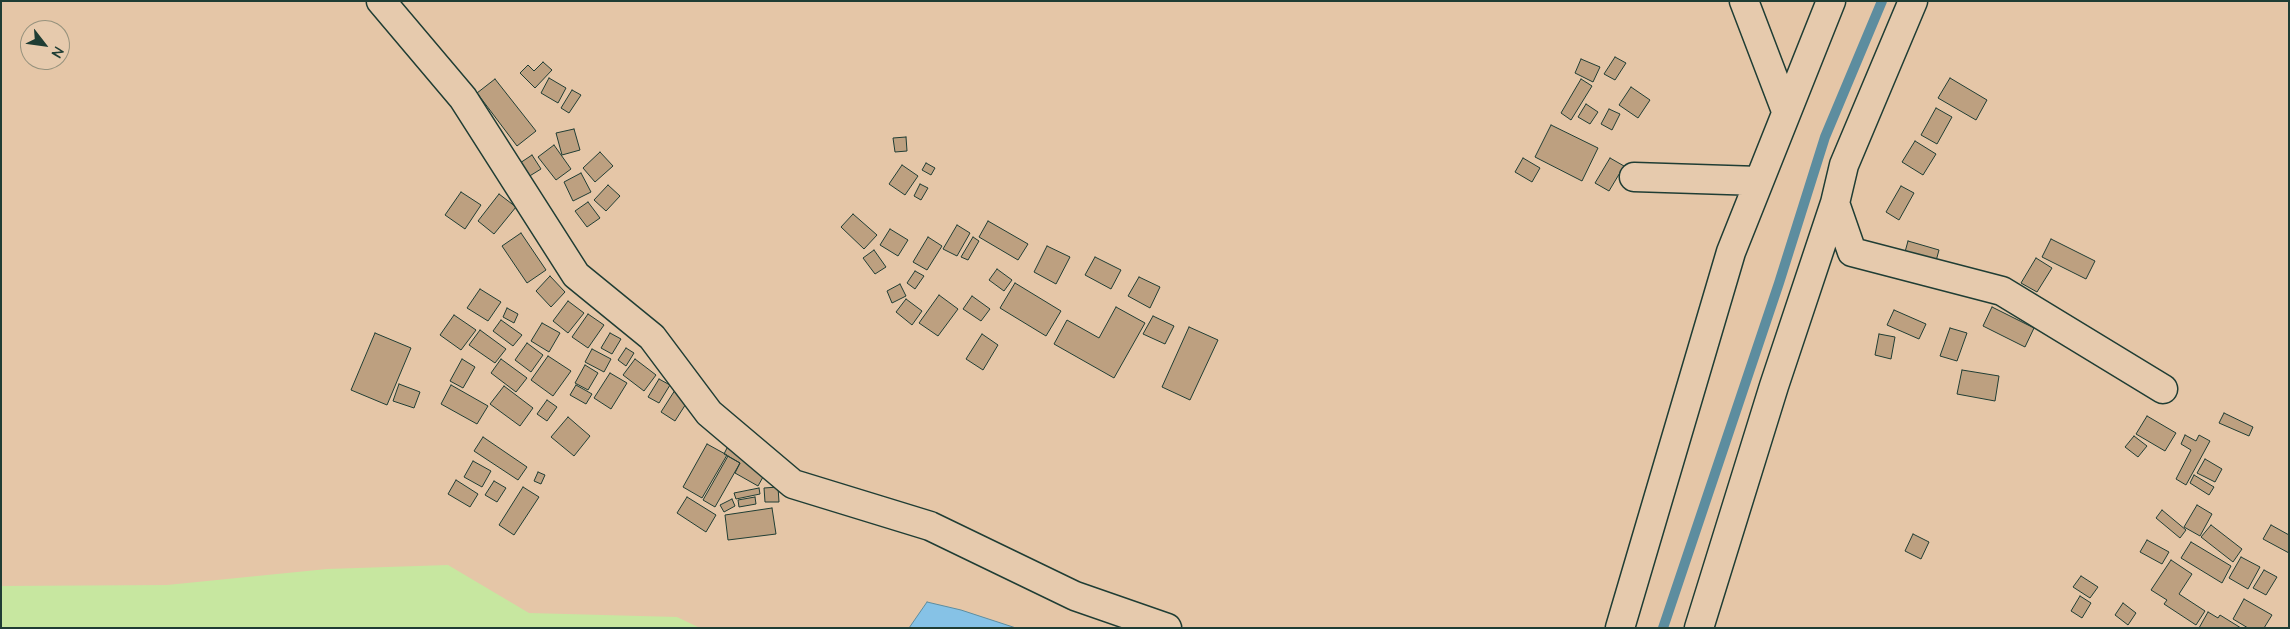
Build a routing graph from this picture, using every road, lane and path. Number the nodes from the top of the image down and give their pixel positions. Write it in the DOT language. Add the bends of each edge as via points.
graph roads {
  1 [pos="381,1"];
  2 [pos="1744,1"];
  3 [pos="1831,1"];
  4 [pos="1913,1"];
  5 [pos="1786,111"];
  6 [pos="1634,177"];
  7 [pos="1759,181"];
  8 [pos="1835,203"];
  9 [pos="2163,389"];
  10 [pos="1167,628"];
  11 [pos="1620,628"];
  12 [pos="1699,628"];
  1 -- 10 [label="street" via="463,98 576,274 652,337 709,413 793,484 930,526 1075,596"];
  2 -- 5 [label="street"];
  3 -- 5 [label="street"];
  4 -- 8 [label="street" via="1844,165"];
  5 -- 7 [label="street"];
  6 -- 7 [label="street"];
  7 -- 11 [label="street" via="1731,252"];
  8 -- 9 [label="street" via="1852,252 2002,291"];
  8 -- 12 [label="street"];
}
